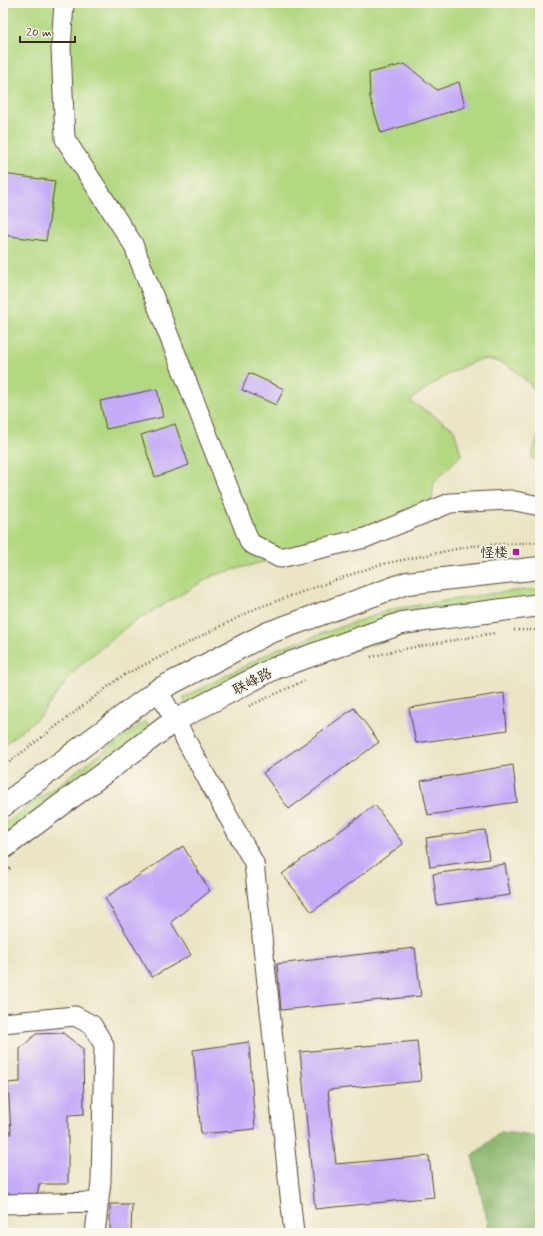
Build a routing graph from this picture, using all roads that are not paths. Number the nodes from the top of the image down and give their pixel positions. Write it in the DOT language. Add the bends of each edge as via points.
graph roads {
  1 [pos="64,3"];
  2 [pos="540,506"];
  3 [pos="540,568"];
  4 [pos="540,604"];
  5 [pos="158,690"];
  6 [pos="174,721"];
  7 [pos="3,806"];
  8 [pos="9,856"];
  9 [pos="3,1024"];
  10 [pos="99,1202"];
  11 [pos="3,1204"];
  12 [pos="95,1233"];
  13 [pos="294,1233"];
  1 -- 2 [label="lane" via="61,47 65,139 133,244 250,543 280,558 365,538 450,503 510,500"];
  3 -- 5 [label="main road" via="407,584 268,633"];
  4 -- 6 [label="main road, 联峰路" via="402,623 273,669"];
  5 -- 6 [label="lane"];
  5 -- 7 [label="main road"];
  6 -- 8 [label="main road, 联峰路"];
  6 -- 13 [label="lane" via="254,863"];
  9 -- 10 [label="lane" via="75,1016 92,1025 104,1045"];
  10 -- 11 [label="lane"];
  10 -- 12 [label="lane"];
}
